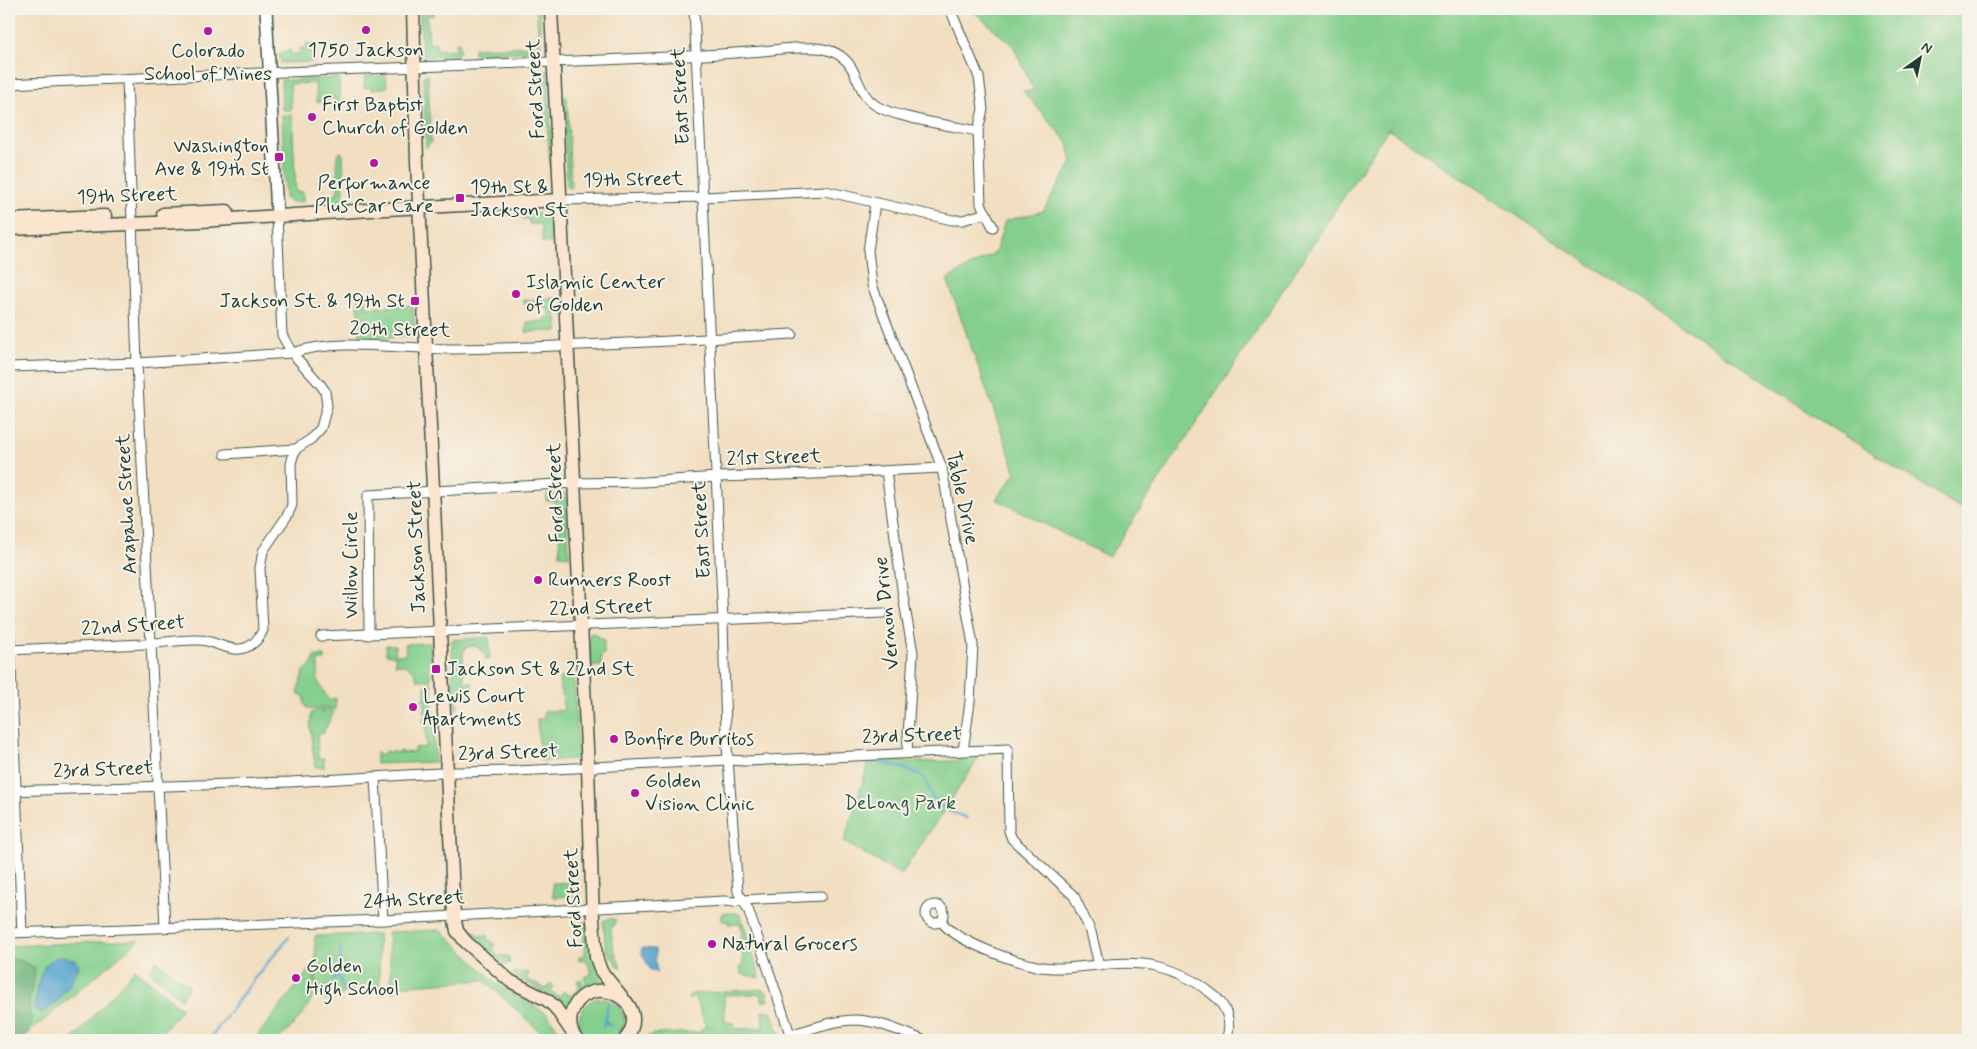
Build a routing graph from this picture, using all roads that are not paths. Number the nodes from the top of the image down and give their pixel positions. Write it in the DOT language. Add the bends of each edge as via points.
graph roads {
  1 [pos="266,9"];
  2 [pos="413,9"];
  3 [pos="551,9"];
  4 [pos="694,9"];
  5 [pos="950,9"];
  6 [pos="696,56"];
  7 [pos="554,62"];
  8 [pos="414,66"];
  9 [pos="268,72"];
  10 [pos="127,79"];
  11 [pos="9,84"];
  12 [pos="978,131"];
  13 [pos="704,197"];
  14 [pos="562,200"];
  15 [pos="874,203"];
  16 [pos="420,207"];
  17 [pos="986,213"];
  18 [pos="277,215"];
  19 [pos="132,219"];
  20 [pos="9,220"];
  21 [pos="993,227"];
  22 [pos="9,230"];
  23 [pos="792,334"];
  24 [pos="709,338"];
  25 [pos="568,344"];
  26 [pos="427,348"];
  27 [pos="292,354"];
  28 [pos="137,363"];
  29 [pos="9,367"];
  30 [pos="296,449"];
  31 [pos="225,454"];
  32 [pos="942,468"];
  33 [pos="886,471"];
  34 [pos="717,477"];
  35 [pos="574,483"];
  36 [pos="434,490"];
  37 [pos="368,495"];
  38 [pos="883,614"];
  39 [pos="9,619"];
  40 [pos="723,621"];
  41 [pos="581,625"];
  42 [pos="439,632"];
  43 [pos="369,635"];
  44 [pos="321,636"];
  45 [pos="151,644"];
  46 [pos="10,650"];
  47 [pos="963,751"];
  48 [pos="908,753"];
  49 [pos="728,760"];
  50 [pos="588,768"];
  51 [pos="447,773"];
  52 [pos="375,778"];
  53 [pos="158,785"];
  54 [pos="13,791"];
  55 [pos="821,896"];
  56 [pos="742,900"];
  57 [pos="592,907"];
  58 [pos="454,916"];
  59 [pos="383,920"];
  60 [pos="941,921"];
  61 [pos="165,926"];
  62 [pos="22,932"];
  63 [pos="9,933"];
  64 [pos="1099,965"];
  65 [pos="622,997"];
  66 [pos="633,1022"];
  67 [pos="574,1035"];
  68 [pos="791,1037"];
  69 [pos="625,1040"];
  70 [pos="635,1040"];
  71 [pos="923,1040"];
  72 [pos="1226,1040"];
  1 -- 9 [label="street"];
  2 -- 8 [label="main road, Jackson Street"];
  3 -- 7 [label="main road, Ford Street"];
  4 -- 6 [label="street, East Street"];
  5 -- 12 [label="street" via="979,76 983,109"];
  6 -- 7 [label="street"];
  6 -- 12 [label="street" via="815,48 828,50 848,61 873,104 903,115"];
  6 -- 13 [label="street, East Street"];
  7 -- 8 [label="street"];
  7 -- 14 [label="main road, Ford Street"];
  8 -- 9 [label="street"];
  8 -- 16 [label="main road, Jackson Street"];
  9 -- 10 [label="street"];
  9 -- 18 [label="street"];
  10 -- 11 [label="street"];
  10 -- 19 [label="street, Arapahoe Street"];
  12 -- 17 [label="street" via="981,204"];
  13 -- 14 [label="street, 19th Street"];
  13 -- 15 [label="street, 19th Street" via="825,191"];
  13 -- 24 [label="street, East Street"];
  14 -- 16 [label="main road, 19th Street"];
  14 -- 25 [label="main road, Ford Street"];
  15 -- 17 [label="street, 19th Street" via="952,220"];
  15 -- 32 [label="street, Table Drive" via="868,251 872,284"];
  16 -- 18 [label="main road, 19th Street"];
  16 -- 26 [label="main road, Jackson Street"];
  17 -- 21 [label="street"];
  18 -- 19 [label="main road, 19th Street" via="258,210"];
  18 -- 27 [label="street" via="282,335"];
  19 -- 20 [label="main road, 19th Street"];
  19 -- 22 [label="main road, 19th Street"];
  19 -- 28 [label="street, Arapahoe Street"];
  23 -- 24 [label="street, 20th Street"];
  24 -- 25 [label="street, 20th Street"];
  24 -- 34 [label="street, East Street"];
  25 -- 26 [label="street, 20th Street"];
  25 -- 35 [label="main road, Ford Street"];
  26 -- 27 [label="street, 20th Street" via="356,346 304,349"];
  26 -- 36 [label="main road, Jackson Street"];
  27 -- 28 [label="street, 20th Street"];
  27 -- 30 [label="street" via="325,391 327,406 321,428"];
  28 -- 29 [label="street, 20th Street"];
  28 -- 45 [label="street, Arapahoe Street"];
  30 -- 31 [label="street"];
  30 -- 45 [label="street, 22nd Street" via="291,464 292,505 263,551 260,568 263,630 256,641 241,649 199,640"];
  32 -- 33 [label="street, 21st Street"];
  32 -- 47 [label="street, Table Drive" via="973,645"];
  33 -- 34 [label="street, 21st Street"];
  33 -- 48 [label="street, Vernon Drive" via="913,653"];
  34 -- 35 [label="street, 21st Street"];
  34 -- 40 [label="street, East Street"];
  35 -- 36 [label="street, 21st Street"];
  35 -- 41 [label="main road, Ford Street"];
  36 -- 37 [label="street, 21st Street"];
  36 -- 42 [label="main road, Jackson Street"];
  37 -- 43 [label="street, Willow Circle"];
  38 -- 40 [label="street, 22nd Street"];
  39 -- 46 [label="street"];
  40 -- 41 [label="street, 22nd Street"];
  40 -- 49 [label="street, East Street"];
  41 -- 42 [label="street, 22nd Street"];
  41 -- 50 [label="main road, Ford Street"];
  42 -- 43 [label="street, 22nd Street"];
  42 -- 51 [label="main road, Jackson Street"];
  43 -- 44 [label="street, 22nd Street"];
  45 -- 46 [label="street, 22nd Street"];
  45 -- 53 [label="street, Arapahoe Street"];
  46 -- 54 [label="street"];
  47 -- 48 [label="street, 23rd Street"];
  47 -- 64 [label="street, 23rd Street" via="1008,749 1009,831 1012,839 1074,896 1091,932"];
  48 -- 49 [label="street, 23rd Street"];
  49 -- 50 [label="street, 23rd Street"];
  49 -- 56 [label="street, East Street" via="738,892"];
  50 -- 51 [label="street, 23rd Street"];
  50 -- 57 [label="main road, Ford Street"];
  51 -- 52 [label="street, 23rd Street"];
  51 -- 58 [label="main road, Jackson Street"];
  52 -- 53 [label="street, 23rd Street"];
  52 -- 59 [label="street"];
  53 -- 54 [label="street, 23rd Street"];
  53 -- 61 [label="street, Arapahoe Street"];
  54 -- 62 [label="street"];
  55 -- 56 [label="street, 24th Street"];
  56 -- 57 [label="street, 24th Street"];
  56 -- 68 [label="street, East Street" via="748,909"];
  57 -- 58 [label="street, 24th Street"];
  57 -- 65 [label="main road, Ford Street" via="596,957 602,971"];
  58 -- 59 [label="street, 24th Street"];
  58 -- 67 [label="main road, Jackson Street" via="458,931 466,942 510,981 546,1000"];
  59 -- 61 [label="street, 24th Street"];
  60 -- 64 [label="street" via="961,939 1036,966"];
  61 -- 62 [label="street, 24th Street"];
  62 -- 63 [label="street, 24th Street"];
  64 -- 72 [label="street" via="1136,962 1165,967 1203,986 1218,998 1227,1013"];
  65 -- 66 [label="main road, Ford Street" via="631,1009"];
  65 -- 67 [label="main road" via="605,990 586,994 573,1008 570,1018"];
  66 -- 69 [label="main road"];
  66 -- 70 [label="main road, Ford Street"];
  68 -- 71 [label="street" via="855,1020 877,1023"];
}
